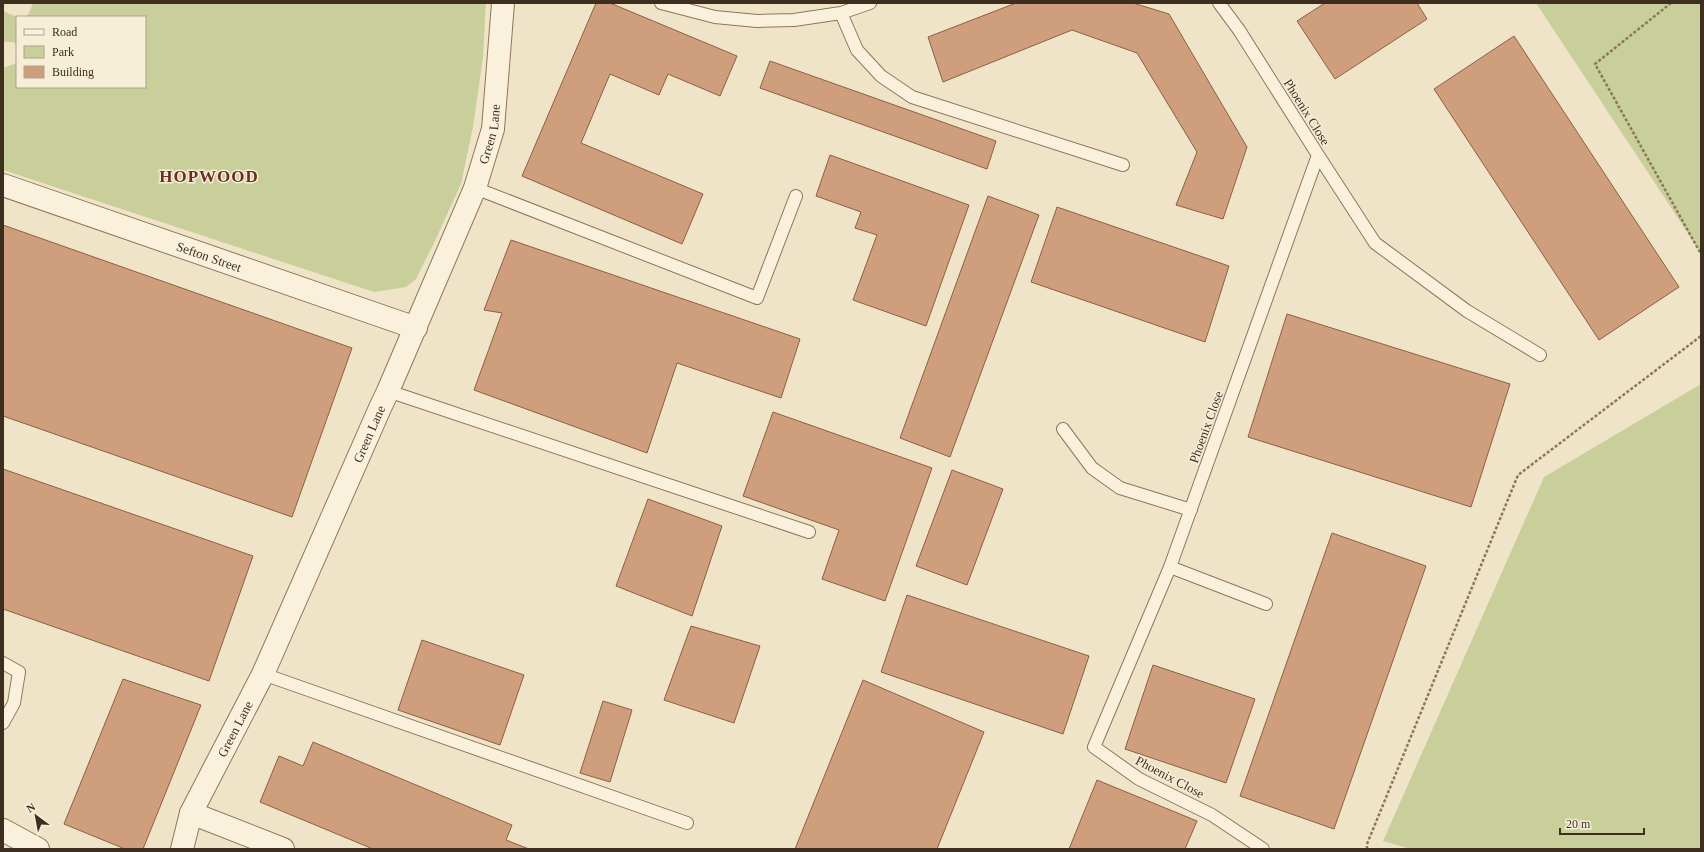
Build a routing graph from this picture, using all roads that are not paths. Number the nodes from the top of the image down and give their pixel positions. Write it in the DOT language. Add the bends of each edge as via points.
graph roads {
  1 [pos="503,3"];
  2 [pos="661,3"];
  3 [pos="870,3"];
  4 [pos="1219,3"];
  5 [pos="841,13"];
  6 [pos="1318,156"];
  7 [pos="1122,165"];
  8 [pos="3,185"];
  9 [pos="475,188"];
  10 [pos="796,196"];
  11 [pos="416,328"];
  12 [pos="1540,355"];
  13 [pos="384,400"];
  14 [pos="1063,428"];
  15 [pos="1191,510"];
  16 [pos="809,532"];
  17 [pos="1170,567"];
  18 [pos="1266,604"];
  19 [pos="3,663"];
  20 [pos="263,674"];
  21 [pos="3,722"];
  22 [pos="191,813"];
  23 [pos="687,823"];
  24 [pos="3,830"];
  25 [pos="38,849"];
  26 [pos="182,849"];
  27 [pos="283,849"];
  28 [pos="1263,849"];
  1 -- 9 [label="street, Green Lane" via="493,129"];
  2 -- 5 [label="lane" via="715,17 757,21 794,20"];
  3 -- 5 [label="lane"];
  4 -- 6 [label="lane, Phoenix Close" via="1239,30"];
  5 -- 7 [label="lane" via="857,50 880,76 912,97"];
  6 -- 12 [label="lane" via="1375,243 1467,312"];
  6 -- 15 [label="lane, Phoenix Close"];
  8 -- 11 [label="street, Sefton Street"];
  9 -- 10 [label="lane" via="757,298"];
  9 -- 11 [label="street, Green Lane"];
  11 -- 13 [label="street, Green Lane"];
  13 -- 16 [label="lane"];
  13 -- 20 [label="street, Green Lane"];
  14 -- 15 [label="lane" via="1092,468 1120,488"];
  15 -- 17 [label="lane, Phoenix Close"];
  17 -- 18 [label="lane"];
  17 -- 28 [label="lane, Phoenix Close" via="1094,747 1139,779 1212,815"];
  19 -- 21 [label="lane" via="19,672 14,703"];
  20 -- 22 [label="street, Green Lane"];
  20 -- 23 [label="lane"];
  22 -- 26 [label="street, Green Lane"];
  22 -- 27 [label="street"];
  24 -- 25 [label="street"];
}
